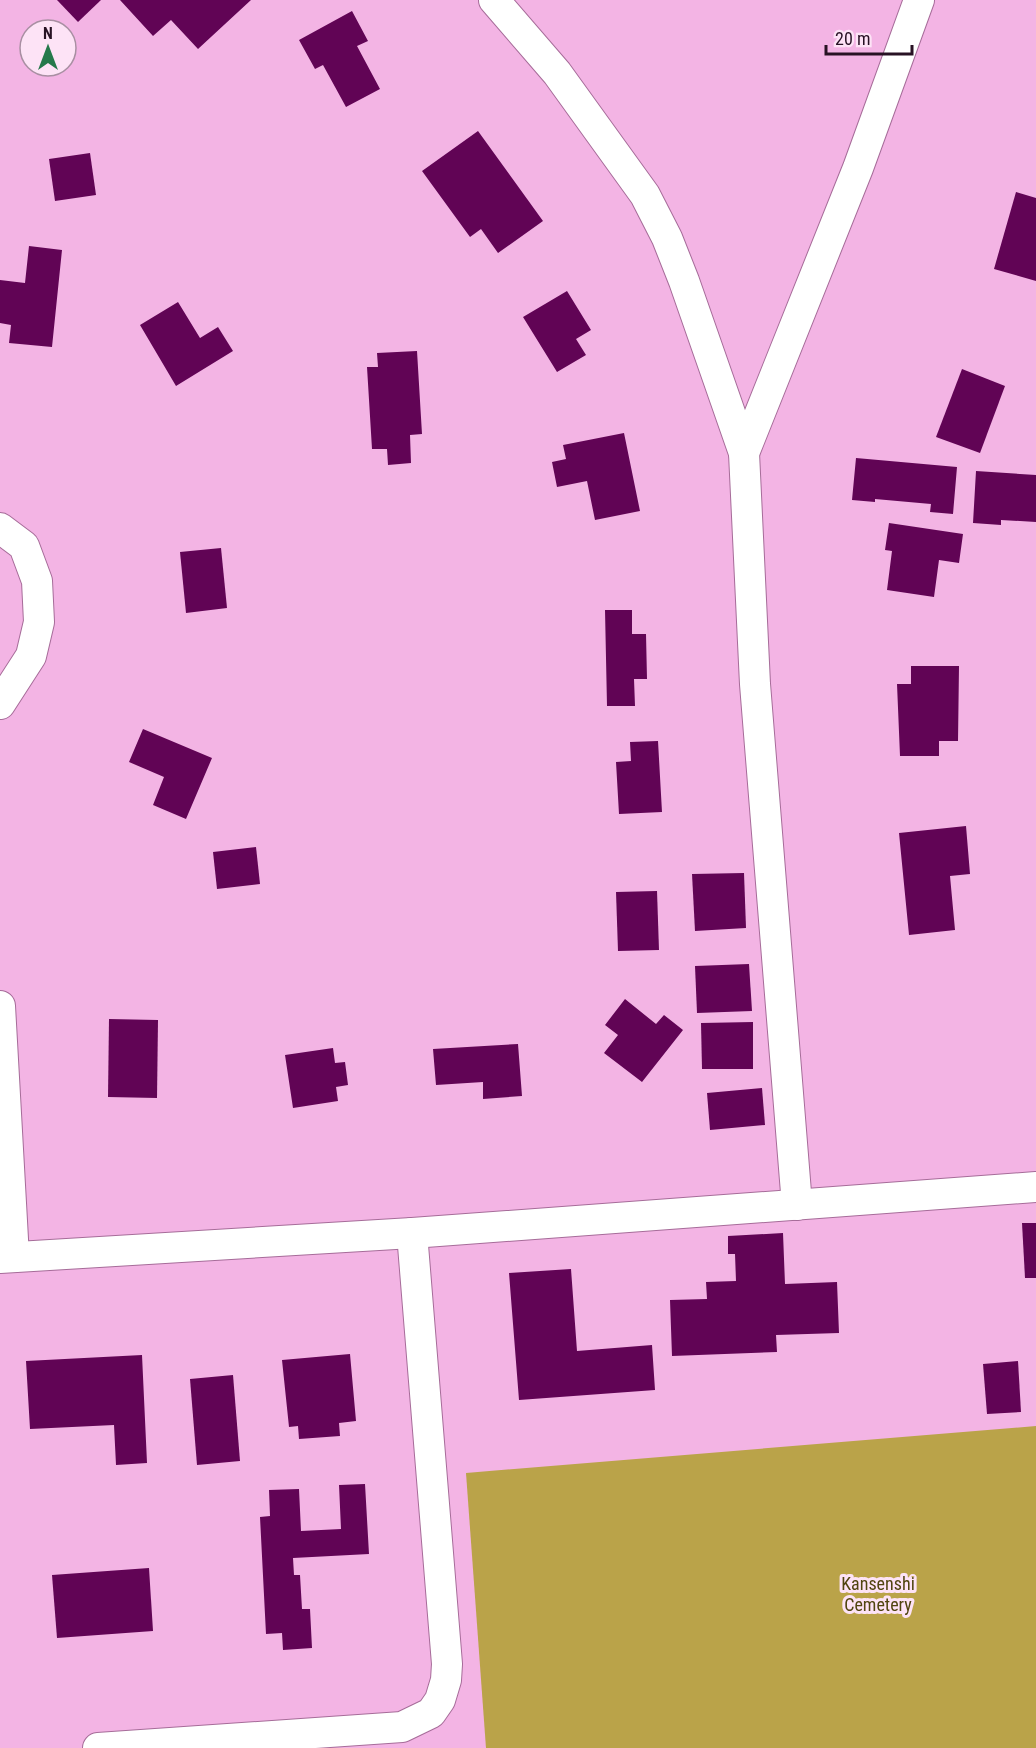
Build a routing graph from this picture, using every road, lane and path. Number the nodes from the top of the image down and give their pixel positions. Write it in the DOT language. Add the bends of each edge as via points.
graph roads {
  1 [pos="919,0"];
  2 [pos="501,2"];
  3 [pos="744,453"];
  4 [pos="0,528"];
  5 [pos="0,704"];
  6 [pos="0,1006"];
  7 [pos="1036,1187"];
  8 [pos="797,1205"];
  9 [pos="412,1233"];
  10 [pos="7,1257"];
  11 [pos="98,1748"];
  1 -- 3 [label="street" via="858,168"];
  2 -- 3 [label="street" via="645,195 684,281"];
  3 -- 8 [label="street" via="755,684"];
  4 -- 5 [label="street" via="24,546 37,581 39,622 31,656"];
  6 -- 10 [label="street"];
  7 -- 8 [label="street"];
  8 -- 9 [label="street"];
  9 -- 10 [label="street"];
  9 -- 11 [label="street" via="443,1593 447,1664 440,1700 430,1713 402,1727"];
}
